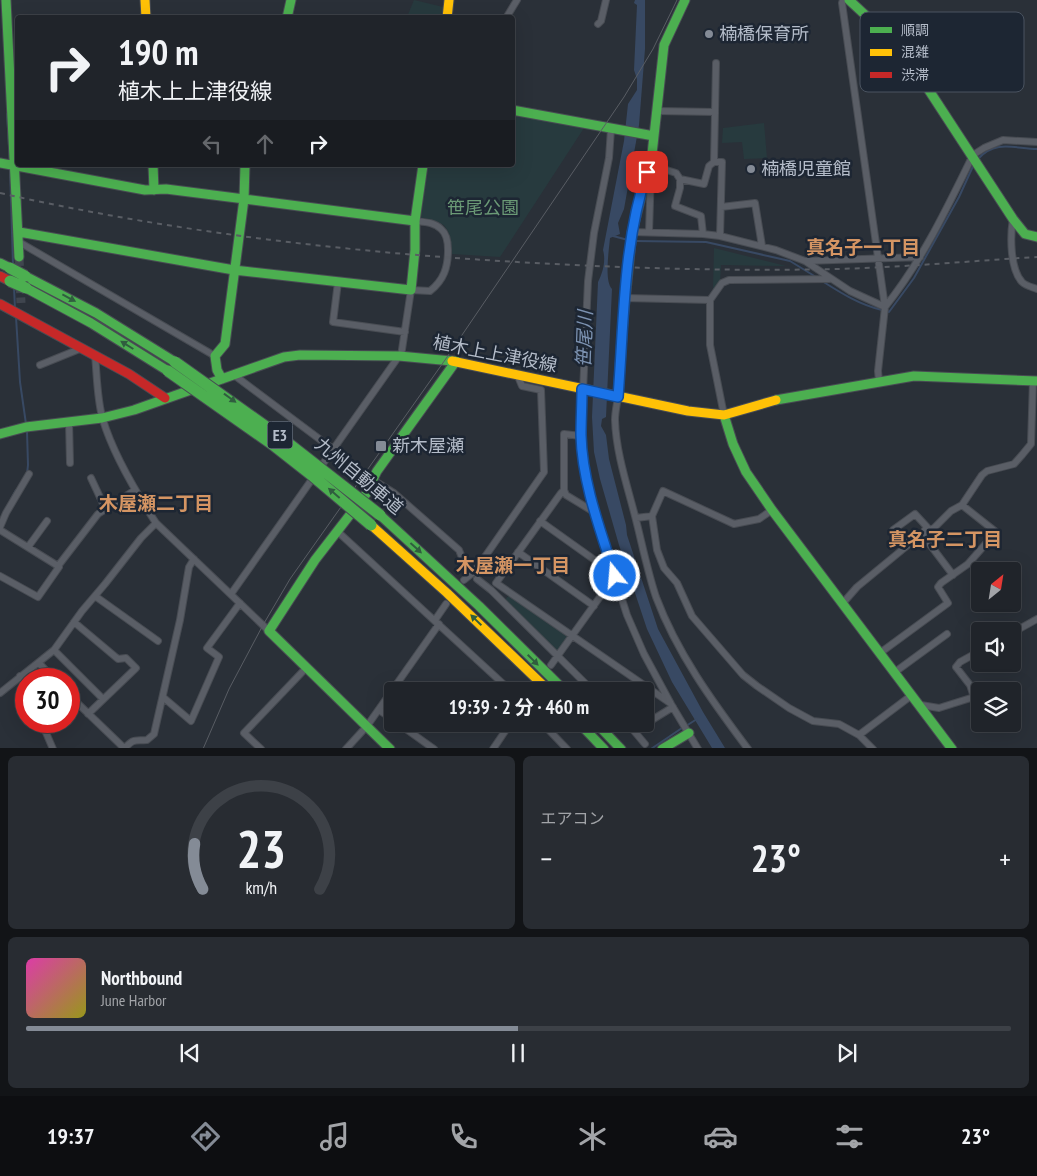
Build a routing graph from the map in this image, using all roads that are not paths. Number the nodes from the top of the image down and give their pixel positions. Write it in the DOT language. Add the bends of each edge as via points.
graph roads {
  1 [pos="6,0"];
  2 [pos="145,0"];
  3 [pos="292,0"];
  4 [pos="449,0"];
  5 [pos="517,0"];
  6 [pos="606,0"];
  7 [pos="685,0"];
  8 [pos="843,0"];
  9 [pos="849,0"];
  10 [pos="862,12"];
  11 [pos="146,15"];
  12 [pos="287,15"];
  13 [pos="447,15"];
  14 [pos="508,15"];
  15 [pos="598,24"];
  16 [pos="716,62"];
  17 [pos="13,68"];
  18 [pos="931,92"];
  19 [pos="515,111"];
  20 [pos="657,111"];
  21 [pos="715,112"];
  22 [pos="613,130"];
  23 [pos="651,136"];
  24 [pos="1037,142"];
  25 [pos="973,155"];
  26 [pos="651,161"];
  27 [pos="714,162"];
  28 [pos="8,165"];
  29 [pos="19,167"];
  30 [pos="153,167"];
  31 [pos="246,167"];
  32 [pos="423,167"];
  33 [pos="680,179"];
  34 [pos="154,190"];
  35 [pos="244,199"];
  36 [pos="721,207"];
  37 [pos="1013,219"];
  38 [pos="415,221"];
  39 [pos="632,232"];
  40 [pos="648,232"];
  41 [pos="703,234"];
  42 [pos="720,236"];
  43 [pos="19,237"];
  44 [pos="1037,237"];
  45 [pos="762,246"];
  46 [pos="920,256"];
  47 [pos="19,257"];
  48 [pos="878,258"];
  49 [pos="806,261"];
  50 [pos="5,266"];
  51 [pos="234,270"];
  52 [pos="5,278"];
  53 [pos="830,279"];
  54 [pos="338,282"];
  55 [pos="1037,289"];
  56 [pos="411,290"];
  57 [pos="625,298"];
  58 [pos="710,300"];
  59 [pos="0,304"];
  60 [pos="885,307"];
  61 [pos="405,332"];
  62 [pos="82,348"];
  63 [pos="95,355"];
  64 [pos="215,356"];
  65 [pos="400,356"];
  66 [pos="456,361"];
  67 [pos="40,365"];
  68 [pos="171,366"];
  69 [pos="517,374"];
  70 [pos="234,375"];
  71 [pos="222,380"];
  72 [pos="879,381"];
  73 [pos="1035,381"];
  74 [pos="585,390"];
  75 [pos="616,397"];
  76 [pos="165,398"];
  77 [pos="724,415"];
  78 [pos="102,418"];
  79 [pos="70,422"];
  80 [pos="0,434"];
  81 [pos="581,436"];
  82 [pos="1034,445"];
  83 [pos="334,450"];
  84 [pos="70,463"];
  85 [pos="29,474"];
  86 [pos="91,478"];
  87 [pos="373,480"];
  88 [pos="135,490"];
  89 [pos="564,490"];
  90 [pos="962,505"];
  91 [pos="106,508"];
  92 [pos="772,510"];
  93 [pos="594,512"];
  94 [pos="652,516"];
  95 [pos="636,518"];
  96 [pos="47,521"];
  97 [pos="540,522"];
  98 [pos="156,523"];
  99 [pos="0,528"];
  100 [pos="337,531"];
  101 [pos="922,534"];
  102 [pos="908,544"];
  103 [pos="28,547"];
  104 [pos="518,552"];
  105 [pos="194,558"];
  106 [pos="58,566"];
  107 [pos="612,568"];
  108 [pos="953,574"];
  109 [pos="470,575"];
  110 [pos="0,576"];
  111 [pos="615,576"];
  112 [pos="464,580"];
  113 [pos="477,580"];
  114 [pos="496,583"];
  115 [pos="491,590"];
  116 [pos="231,594"];
  117 [pos="95,596"];
  118 [pos="240,603"];
  119 [pos="843,603"];
  120 [pos="446,604"];
  121 [pos="594,606"];
  122 [pos="1037,619"];
  123 [pos="74,622"];
  124 [pos="437,622"];
  125 [pos="1021,628"];
  126 [pos="269,631"];
  127 [pos="947,634"];
  128 [pos="573,636"];
  129 [pos="158,641"];
  130 [pos="54,650"];
  131 [pos="880,653"];
  132 [pos="971,656"];
  133 [pos="558,657"];
  134 [pos="40,663"];
  135 [pos="551,666"];
  136 [pos="307,667"];
  137 [pos="32,668"];
  138 [pos="44,668"];
  139 [pos="895,672"];
  140 [pos="15,680"];
  141 [pos="501,682"];
  142 [pos="539,682"];
  143 [pos="556,682"];
  144 [pos="584,682"];
  145 [pos="0,693"];
  146 [pos="912,695"];
  147 [pos="164,698"];
  148 [pos="103,699"];
  149 [pos="921,705"];
  150 [pos="80,706"];
  151 [pos="672,706"];
  152 [pos="379,710"];
  153 [pos="384,713"];
  154 [pos="88,714"];
  155 [pos="654,718"];
  156 [pos="367,726"];
  157 [pos="686,728"];
  158 [pos="409,732"];
  159 [pos="504,732"];
  160 [pos="551,732"];
  161 [pos="588,732"];
  162 [pos="604,732"];
  163 [pos="635,732"];
  164 [pos="46,733"];
  165 [pos="859,735"];
  166 [pos="645,744"];
  167 [pos="429,747"];
  168 [pos="53,748"];
  169 [pos="124,748"];
  170 [pos="260,748"];
  171 [pos="346,748"];
  172 [pos="390,748"];
  173 [pos="493,748"];
  174 [pos="567,748"];
  175 [pos="604,748"];
  176 [pos="621,748"];
  177 [pos="662,748"];
  178 [pos="698,748"];
  179 [pos="748,748"];
  180 [pos="872,748"];
  181 [pos="952,748"];
  1 -- 17 [label="main road"];
  2 -- 11 [label="main road"];
  3 -- 12 [label="main road"];
  4 -- 13 [label="main road"];
  5 -- 14 [label="street"];
  6 -- 15 [label="street"];
  7 -- 20 [label="main road" via="664,46"];
  8 -- 48 [label="street"];
  9 -- 10 [label="main road"];
  16 -- 21 [label="street"];
  17 -- 28 [label="main road"];
  18 -- 25 [label="main road"];
  19 -- 22 [label="main road"];
  20 -- 21 [label="street"];
  20 -- 23 [label="main road"];
  21 -- 27 [label="street"];
  22 -- 23 [label="main road"];
  22 -- 74 [label="street" via="590,253"];
  23 -- 26 [label="main road"];
  24 -- 25 [label="street" via="1003,140"];
  25 -- 37 [label="main road"];
  25 -- 46 [label="street"];
  26 -- 33 [label="street" via="676,173"];
  26 -- 39 [label="main road"];
  26 -- 40 [label="street"];
  27 -- 33 [label="street" via="709,166 704,184"];
  27 -- 36 [label="street" via="722,162"];
  28 -- 43 [label="main road"];
  29 -- 34 [label="main road"];
  30 -- 34 [label="main road"];
  31 -- 35 [label="main road"];
  32 -- 38 [label="main road"];
  33 -- 41 [label="street" via="675,206 701,216"];
  34 -- 35 [label="main road"];
  35 -- 38 [label="main road"];
  35 -- 51 [label="main road"];
  36 -- 42 [label="street"];
  36 -- 45 [label="street" via="755,203"];
  37 -- 44 [label="main road" via="1025,234"];
  37 -- 55 [label="street" via="1011,234 1016,273 1023,283"];
  38 -- 56 [label="main road"];
  38 -- 56 [label="street" via="430,223 446,235 448,264 441,280 430,291"];
  39 -- 40 [label="street"];
  39 -- 57 [label="main road"];
  40 -- 41 [label="street"];
  41 -- 42 [label="street"];
  42 -- 45 [label="street"];
  43 -- 47 [label="main road"];
  43 -- 51 [label="main road"];
  43 -- 64 [label="street"];
  45 -- 49 [label="street"];
  46 -- 48 [label="street"];
  46 -- 60 [label="street"];
  48 -- 49 [label="street"];
  48 -- 60 [label="street"];
  49 -- 53 [label="street"];
  50 -- 68 [label="main road, 九州自動車道 / E3, one-way, bridge" via="96,313"];
  51 -- 54 [label="main road"];
  51 -- 64 [label="main road" via="225,344"];
  68 -- 52 [label="main road, 九州自動車道 / E3, one-way, bridge"];
  53 -- 58 [label="street" via="728,280"];
  53 -- 60 [label="street"];
  54 -- 56 [label="main road"];
  54 -- 61 [label="street" via="333,322"];
  56 -- 61 [label="street"];
  57 -- 58 [label="street"];
  57 -- 75 [label="main road"];
  58 -- 77 [label="street" via="710,345"];
  59 -- 62 [label="main road" via="18,310"];
  60 -- 72 [label="street"];
  61 -- 65 [label="street"];
  62 -- 63 [label="main road"];
  62 -- 67 [label="street"];
  63 -- 76 [label="main road"];
  63 -- 78 [label="street"];
  64 -- 71 [label="main road" via="216,370"];
  65 -- 66 [label="main road, 植木上上津役線"];
  65 -- 70 [label="main road, 植木上上津役線" via="300,355 284,357"];
  65 -- 83 [label="street"];
  66 -- 69 [label="main road, 植木上上津役線"];
  66 -- 87 [label="main road"];
  142 -- 68 [label="main road, 九州自動車道 / E3, one-way, bridge" via="371,525 308,471"];
  68 -- 143 [label="main road, 九州自動車道 / E3, one-way, bridge" via="222,392 316,462 380,515"];
  69 -- 74 [label="main road, 植木上上津役線"];
  69 -- 109 [label="street" via="522,386 541,390 544,472"];
  70 -- 71 [label="main road, 植木上上津役線"];
  70 -- 83 [label="street"];
  71 -- 76 [label="main road, 植木上上津役線"];
  72 -- 73 [label="main road" via="914,376"];
  72 -- 77 [label="main road" via="784,398"];
  73 -- 82 [label="street"];
  74 -- 75 [label="main road, 植木上上津役線"];
  74 -- 81 [label="street"];
  75 -- 77 [label="main road, 植木上上津役線"];
  75 -- 95 [label="street" via="618,444"];
  76 -- 78 [label="main road, 植木上上津役線"];
  77 -- 92 [label="main road" via="746,472"];
  78 -- 79 [label="main road, 植木上上津役線"];
  78 -- 88 [label="street"];
  79 -- 80 [label="main road, 植木上上津役線"];
  79 -- 84 [label="street"];
  81 -- 89 [label="street" via="564,434"];
  81 -- 93 [label="street"];
  82 -- 90 [label="street" via="1014,464 982,475"];
  83 -- 116 [label="street"];
  85 -- 99 [label="street"];
  86 -- 91 [label="street"];
  87 -- 100 [label="main road"];
  87 -- 109 [label="street" via="394,493 459,550"];
  88 -- 91 [label="street"];
  88 -- 98 [label="street"];
  89 -- 93 [label="street"];
  89 -- 97 [label="street"];
  90 -- 101 [label="street"];
  90 -- 108 [label="street" via="996,532 968,564"];
  91 -- 106 [label="street"];
  92 -- 94 [label="street" via="760,519 734,524 663,491"];
  92 -- 119 [label="main road"];
  93 -- 107 [label="street"];
  94 -- 95 [label="street"];
  94 -- 165 [label="street" via="657,550 664,568 677,583 692,616 743,675 813,721 839,724"];
  95 -- 179 [label="street" via="646,565 669,629 689,667"];
  96 -- 103 [label="street"];
  97 -- 104 [label="street"];
  97 -- 107 [label="street" via="604,566"];
  98 -- 105 [label="street"];
  98 -- 117 [label="street"];
  99 -- 103 [label="street"];
  100 -- 124 [label="street"];
  100 -- 126 [label="main road"];
  101 -- 102 [label="street"];
  101 -- 102 [label="street" via="927,527 915,514 893,530"];
  101 -- 108 [label="street"];
  102 -- 119 [label="street"];
  103 -- 106 [label="street"];
  104 -- 114 [label="street"];
  104 -- 121 [label="street"];
  105 -- 116 [label="street"];
  105 -- 147 [label="street"];
  106 -- 110 [label="street" via="38,597"];
  107 -- 111 [label="street"];
  108 -- 131 [label="street" via="938,587 948,603"];
  109 -- 112 [label="street"];
  111 -- 121 [label="street"];
  111 -- 151 [label="street" via="644,654"];
  113 -- 115 [label="street"];
  114 -- 115 [label="street"];
  114 -- 128 [label="street"];
  115 -- 133 [label="street"];
  116 -- 118 [label="street"];
  117 -- 123 [label="street"];
  117 -- 129 [label="street"];
  118 -- 126 [label="street"];
  118 -- 147 [label="street" via="207,648 219,657 191,721"];
  119 -- 131 [label="main road"];
  120 -- 124 [label="street"];
  121 -- 128 [label="street"];
  122 -- 125 [label="street"];
  123 -- 130 [label="street"];
  123 -- 148 [label="street" via="118,660 126,658 136,668"];
  124 -- 141 [label="street"];
  124 -- 152 [label="street"];
  126 -- 136 [label="main road"];
  127 -- 139 [label="street"];
  128 -- 133 [label="street"];
  128 -- 151 [label="street"];
  130 -- 134 [label="street"];
  130 -- 148 [label="street"];
  131 -- 139 [label="main road"];
  132 -- 149 [label="street" via="956,667 970,685 974,697 939,708"];
  133 -- 135 [label="street"];
  133 -- 144 [label="street"];
  134 -- 137 [label="street"];
  134 -- 138 [label="street"];
  136 -- 156 [label="main road"];
  136 -- 170 [label="street" via="244,732"];
  139 -- 146 [label="main road"];
  140 -- 145 [label="street"];
  146 -- 149 [label="main road"];
  146 -- 165 [label="street"];
  147 -- 169 [label="street" via="151,738 136,739"];
  148 -- 154 [label="street"];
  149 -- 181 [label="main road"];
  150 -- 154 [label="street"];
  151 -- 155 [label="street"];
  151 -- 157 [label="street"];
  152 -- 153 [label="street"];
  152 -- 156 [label="street"];
  154 -- 169 [label="street"];
  156 -- 171 [label="street"];
  156 -- 172 [label="main road"];
  157 -- 177 [label="main road"];
  157 -- 178 [label="street"];
  158 -- 167 [label="street"];
  159 -- 173 [label="street"];
  160 -- 174 [label="street"];
  161 -- 175 [label="main road"];
  162 -- 176 [label="main road"];
  163 -- 166 [label="street"];
  164 -- 168 [label="street"];
  165 -- 180 [label="street"];
}
